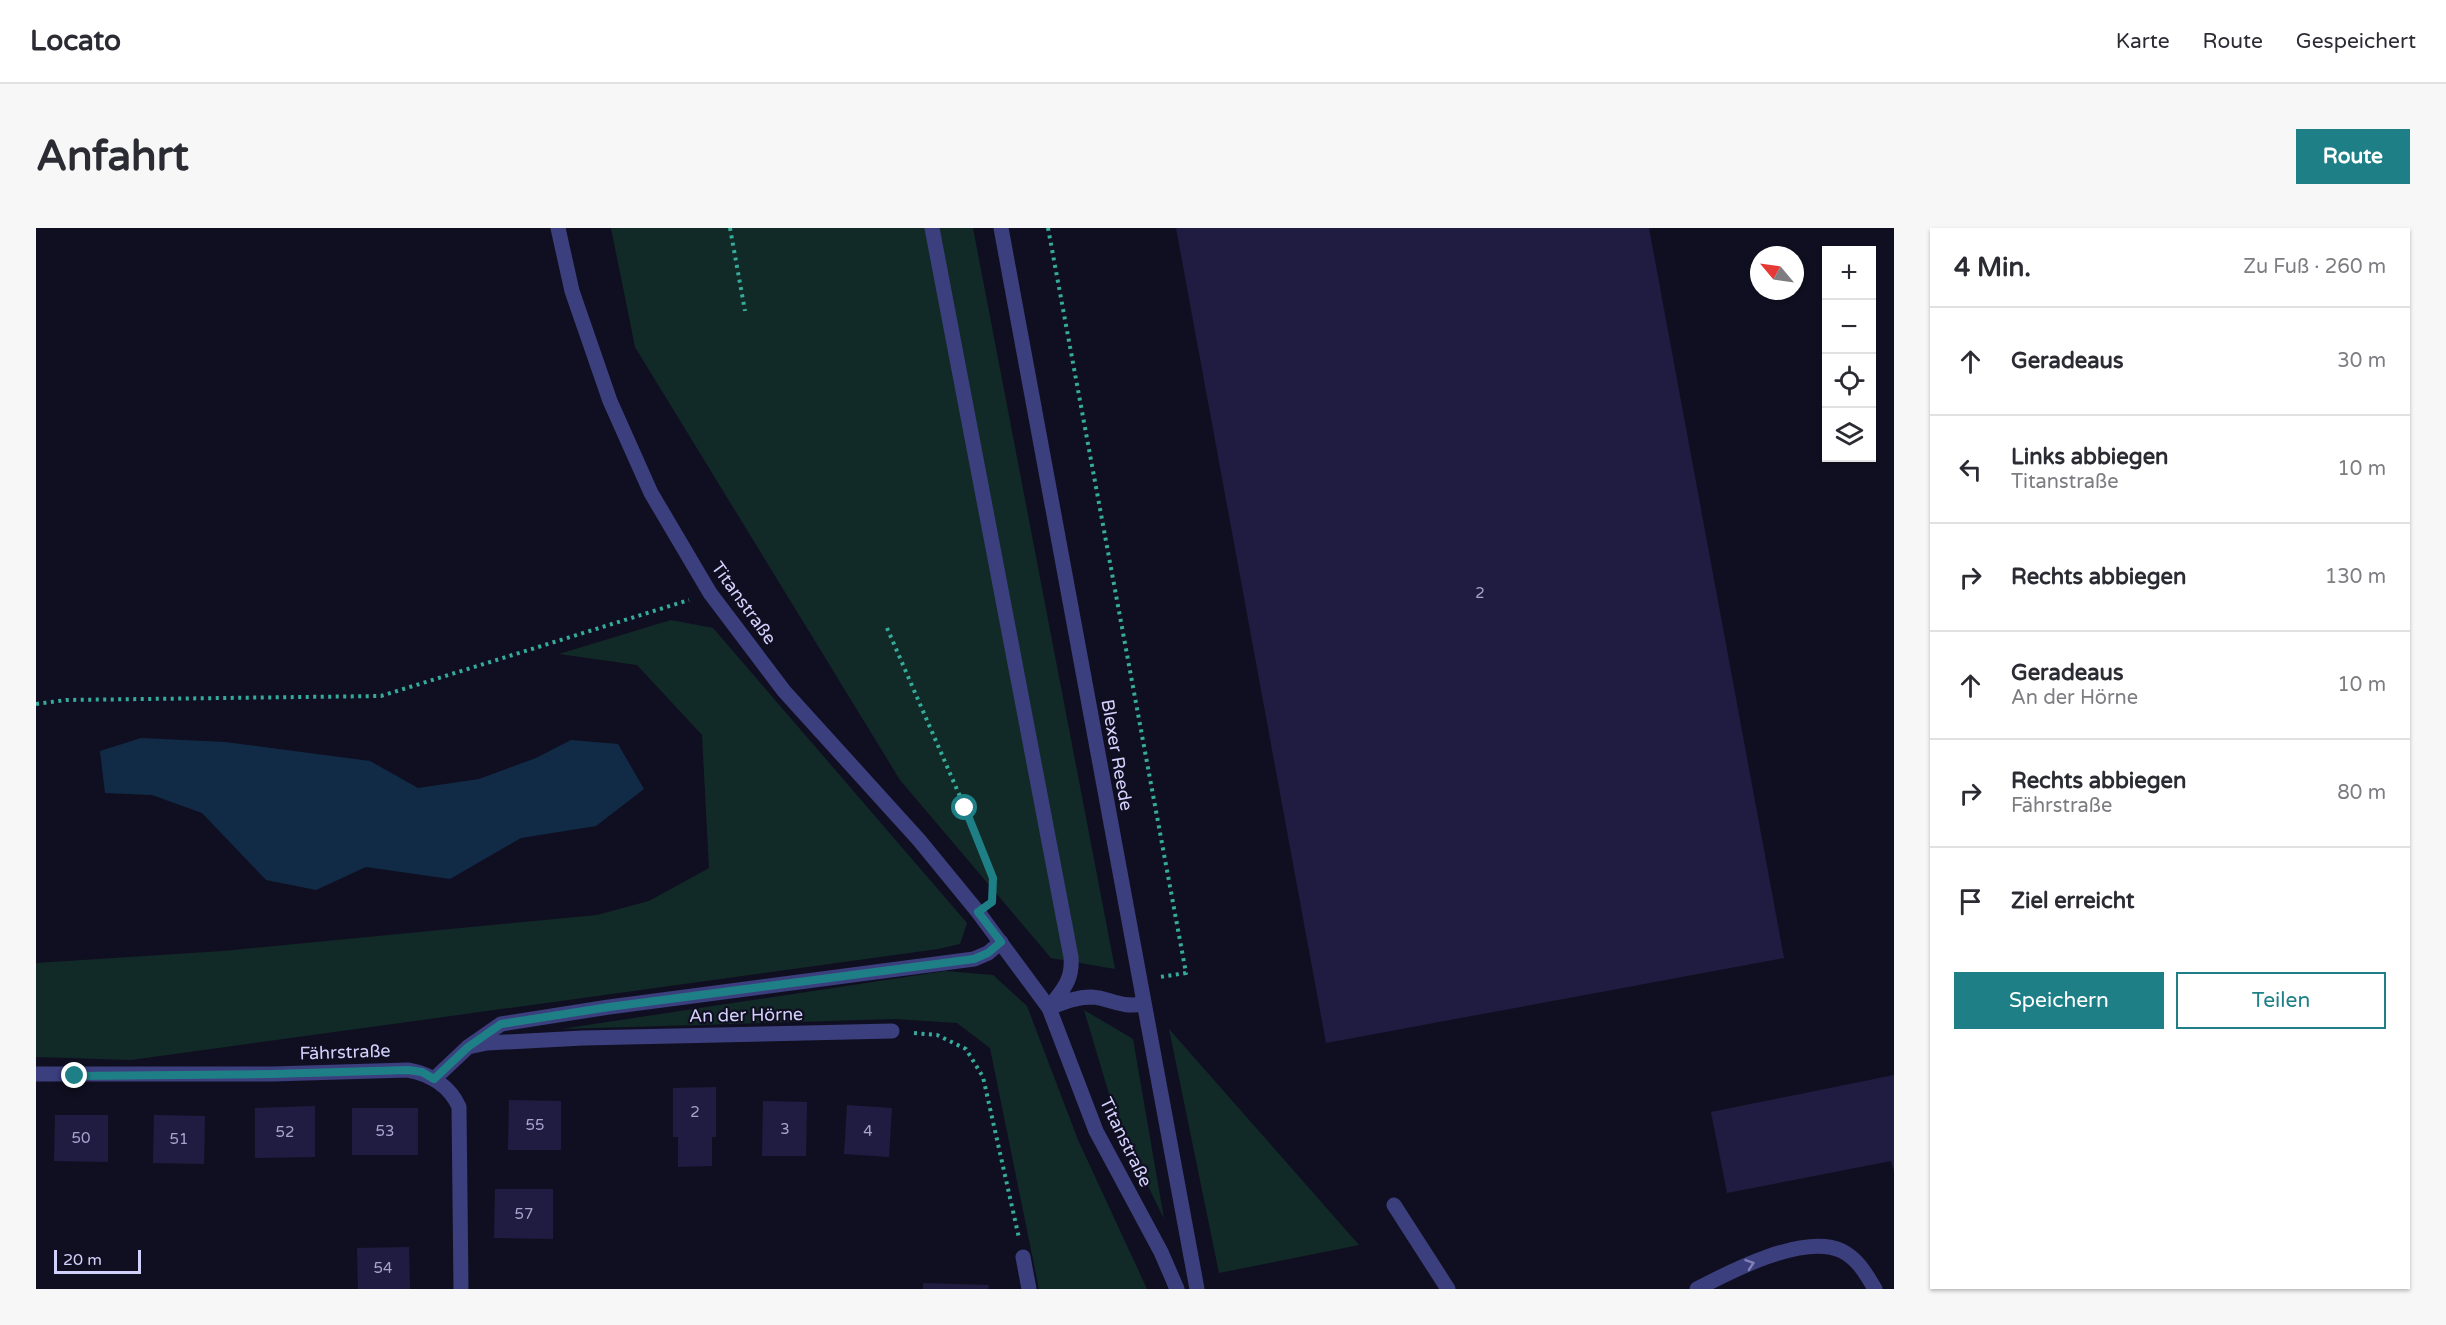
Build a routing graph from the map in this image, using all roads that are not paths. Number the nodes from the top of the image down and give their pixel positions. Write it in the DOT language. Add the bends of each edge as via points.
graph roads {
  1 [pos="558,228"];
  2 [pos="932,228"];
  3 [pos="1001,228"];
  4 [pos="1001,942"];
  5 [pos="1143,1004"];
  6 [pos="1049,1008"];
  7 [pos="892,1031"];
  8 [pos="468,1047"];
  9 [pos="36,1074"];
  10 [pos="434,1079"];
  11 [pos="1394,1205"];
  12 [pos="1023,1257"];
  13 [pos="461,1289"];
  14 [pos="1029,1289"];
  15 [pos="1177,1289"];
  16 [pos="1197,1289"];
  17 [pos="1448,1289"];
  18 [pos="1697,1289"];
  19 [pos="1875,1289"];
  1 -- 4 [label="street, Titanstraße" via="572,291 610,400 651,493 710,593 784,691 918,840"];
  2 -- 6 [label="street" via="1071,957 1072,971 1067,983"];
  3 -- 5 [label="street, Blexer Reede"];
  4 -- 6 [label="street, Titanstraße"];
  4 -- 8 [label="street" via="974,959 501,1024"];
  5 -- 6 [label="street" via="1128,1006 1092,997"];
  5 -- 16 [label="street, Blexer Reede"];
  6 -- 15 [label="street, Titanstraße" via="1096,1131"];
  7 -- 8 [label="street, An der Hörne" via="583,1038"];
  8 -- 10 [label="street"];
  9 -- 10 [label="street, Fährstraße" via="408,1070"];
  10 -- 13 [label="street, Fährstraße" via="455,1098 459,1107"];
  11 -- 17 [label="street"];
  12 -- 14 [label="street"];
  18 -- 19 [label="street, one-way" via="1733,1270 1786,1251 1815,1247 1840,1251 1858,1263"];
}
